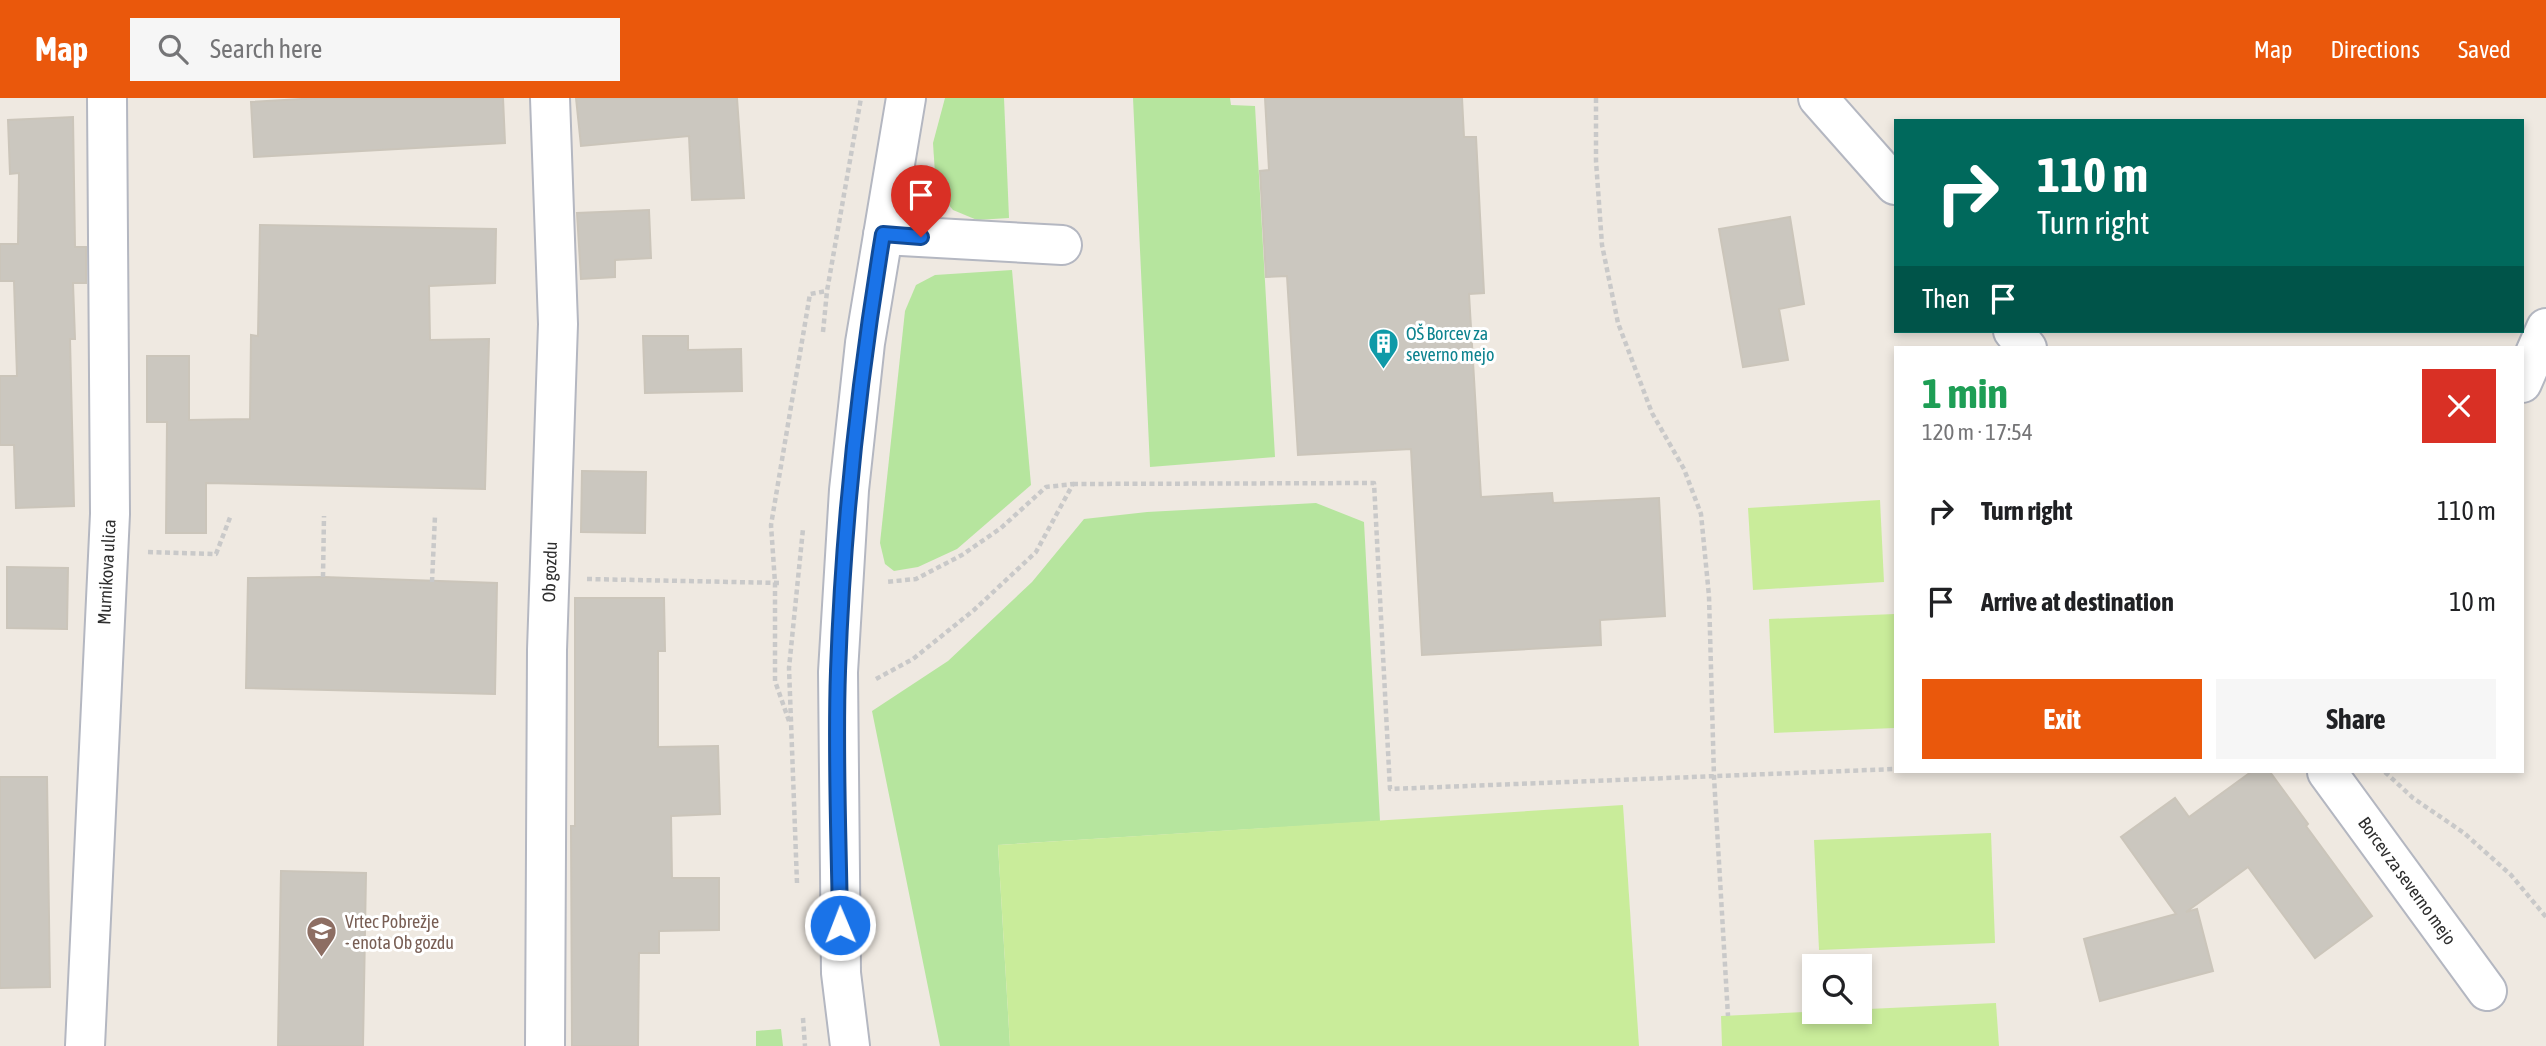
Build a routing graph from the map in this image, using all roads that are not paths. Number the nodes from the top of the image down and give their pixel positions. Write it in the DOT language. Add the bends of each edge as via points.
graph roads {
  1 [pos="107,98"];
  2 [pos="550,98"];
  3 [pos="906,98"];
  4 [pos="1818,98"];
  5 [pos="1894,183"];
  6 [pos="883,234"];
  7 [pos="1062,245"];
  8 [pos="2546,328"];
  9 [pos="2524,378"];
  10 [pos="2327,773"];
  11 [pos="2487,991"];
  12 [pos="85,1046"];
  13 [pos="545,1046"];
  14 [pos="850,1046"];
  1 -- 12 [label="street, Murnikova ulica" via="110,514"];
  2 -- 13 [label="street, Ob gozdu" via="558,319 547,650"];
  3 -- 6 [label="street"];
  4 -- 5 [label="street"];
  6 -- 7 [label="street"];
  6 -- 14 [label="street" via="849,490 838,672 841,973"];
  8 -- 9 [label="street"];
  10 -- 11 [label="street, Borcev za severno mejo"];
}
